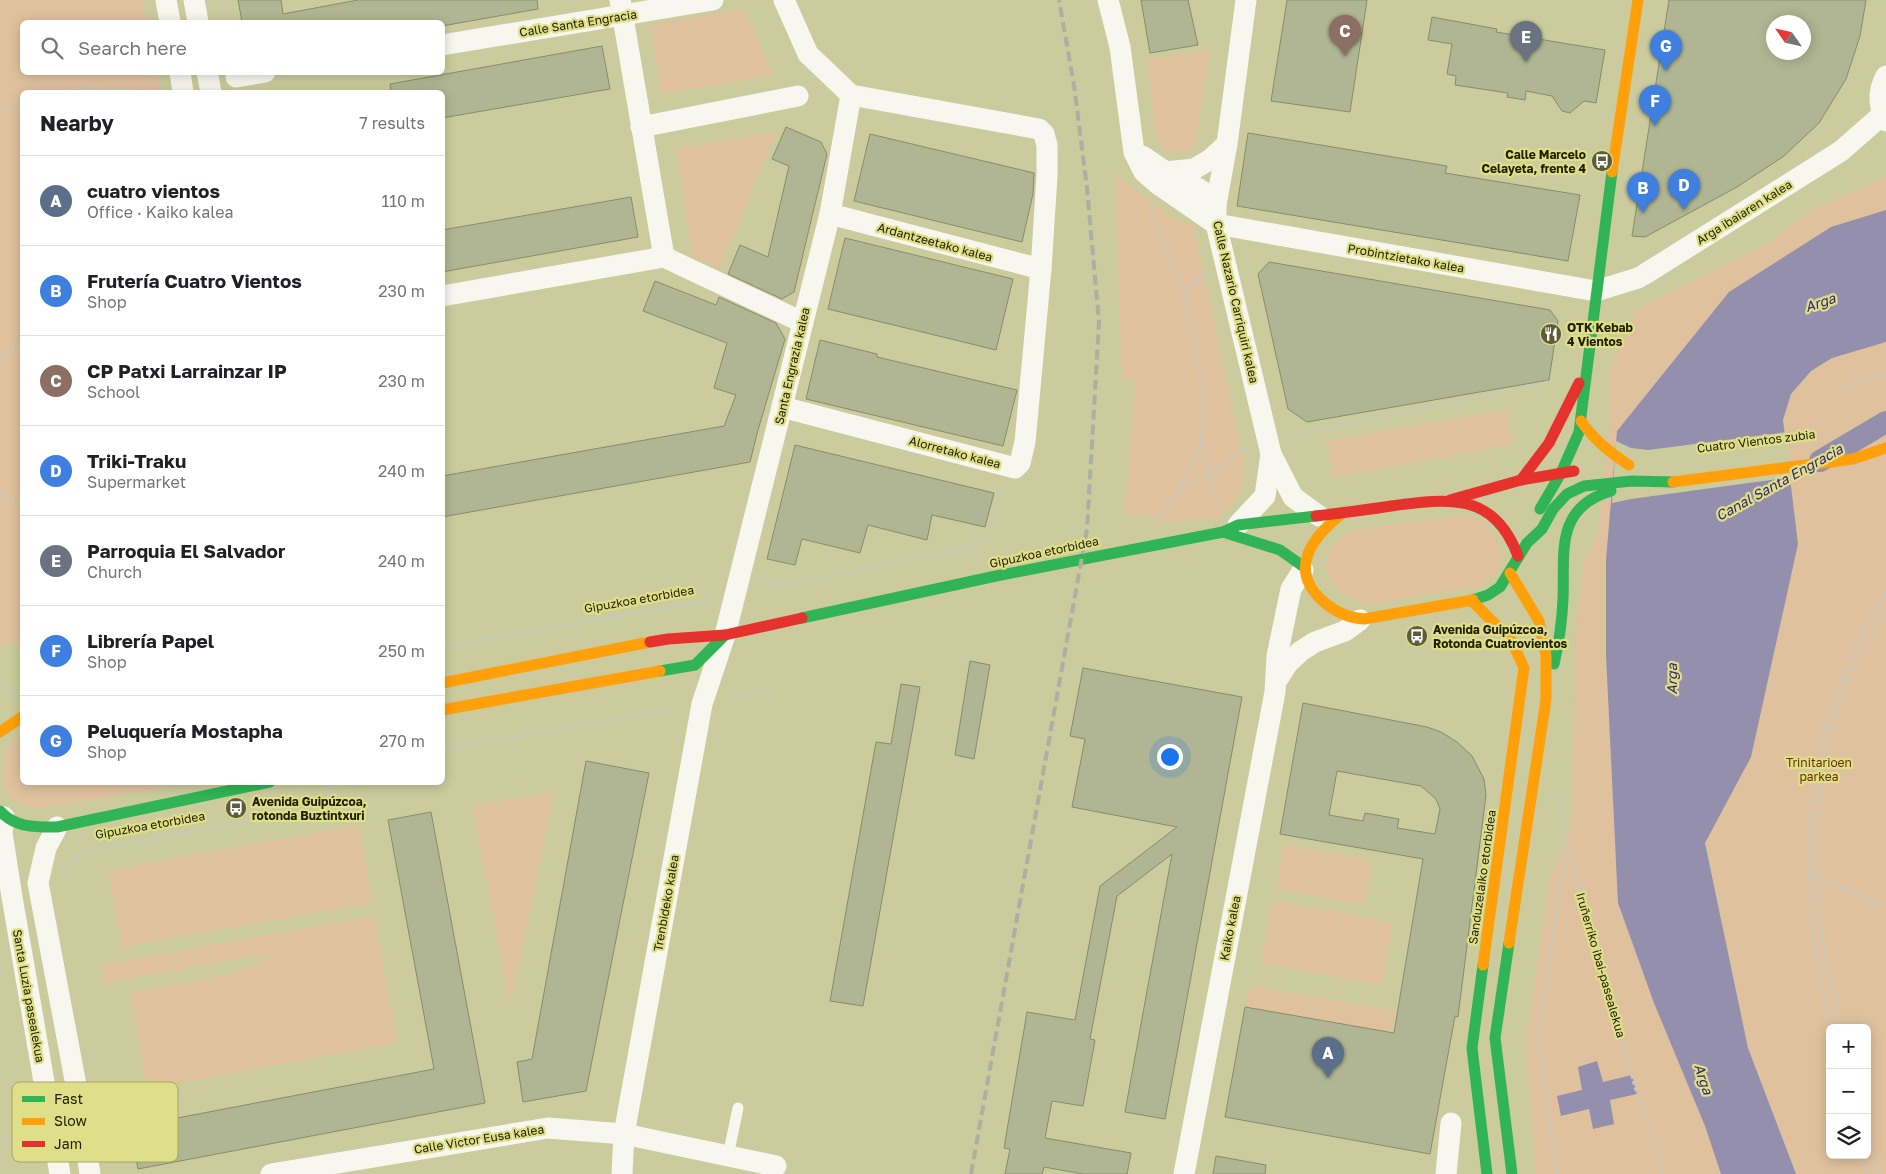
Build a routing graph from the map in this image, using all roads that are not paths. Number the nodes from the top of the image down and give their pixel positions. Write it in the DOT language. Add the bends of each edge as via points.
graph roads {
  1 [pos="166,0"];
  2 [pos="194,0"];
  3 [pos="714,0"];
  4 [pos="784,0"];
  5 [pos="1108,0"];
  6 [pos="1246,0"];
  7 [pos="1638,0"];
  8 [pos="621,8"];
  9 [pos="170,20"];
  10 [pos="198,20"];
  11 [pos="445,44"];
  12 [pos="180,75"];
  13 [pos="208,75"];
  14 [pos="248,75"];
  15 [pos="1886,76"];
  16 [pos="236,77"];
  17 [pos="183,90"];
  18 [pos="211,90"];
  19 [pos="851,95"];
  20 [pos="798,96"];
  21 [pos="1884,118"];
  22 [pos="642,127"];
  23 [pos="1227,144"];
  24 [pos="1134,152"];
  25 [pos="1166,172"];
  26 [pos="830,214"];
  27 [pos="1216,214"];
  28 [pos="664,257"];
  29 [pos="1041,269"];
  30 [pos="1596,291"];
  31 [pos="445,295"];
  32 [pos="802,322"];
  33 [pos="1586,369"];
  34 [pos="782,407"];
  35 [pos="1581,421"];
  36 [pos="1867,443"];
  37 [pos="1886,444"];
  38 [pos="1886,448"];
  39 [pos="1271,454"];
  40 [pos="1609,467"];
  41 [pos="1585,470"];
  42 [pos="1561,473"];
  43 [pos="1521,480"];
  44 [pos="1632,481"];
  45 [pos="1450,500"];
  46 [pos="1344,512"];
  47 [pos="1319,516"];
  48 [pos="1227,525"];
  49 [pos="1527,542"];
  50 [pos="1518,556"];
  51 [pos="1304,568"];
  52 [pos="1510,573"];
  53 [pos="1472,601"];
  54 [pos="1360,620"];
  55 [pos="725,635"];
  56 [pos="445,682"];
  57 [pos="1276,682"];
  58 [pos="1546,700"];
  59 [pos="445,709"];
  60 [pos="20,718"];
  61 [pos="0,730"];
  62 [pos="256,785"];
  63 [pos="2,814"];
  64 [pos="57,827"];
  65 [pos="44,1082"];
  66 [pos="75,1082"];
  67 [pos="738,1108"];
  68 [pos="1451,1123"];
  69 [pos="624,1134"];
  70 [pos="728,1156"];
  71 [pos="776,1166"];
  72 [pos="271,1174"];
  73 [pos="622,1174"];
  74 [pos="1184,1174"];
  75 [pos="1446,1174"];
  76 [pos="1487,1174"];
  77 [pos="1512,1174"];
  1 -- 9 [label="street"];
  2 -- 10 [label="street"];
  3 -- 8 [label="street, Calle Santa Engracia"];
  4 -- 19 [label="street" via="808,54"];
  5 -- 24 [label="street" via="1120,47"];
  6 -- 23 [label="street, Calle Nazario Carriquiri kalea"];
  7 -- 30 [label="main road"];
  8 -- 11 [label="street, Calle Santa Engracia"];
  8 -- 22 [label="street"];
  12 -- 17 [label="street"];
  13 -- 18 [label="street"];
  14 -- 16 [label="street"];
  15 -- 21 [label="street" via="1879,102"];
  19 -- 26 [label="street, Santa Engrazia kalea"];
  19 -- 29 [label="street" via="1039,129 1047,145"];
  20 -- 22 [label="street"];
  21 -- 30 [label="street, Arga ibaiaren kalea" via="1841,151 1645,274"];
  22 -- 28 [label="street"];
  23 -- 25 [label="street" via="1194,169"];
  23 -- 27 [label="street, Calle Nazario Carriquiri kalea"];
  24 -- 25 [label="street"];
  24 -- 27 [label="street" via="1144,172 1158,184"];
  25 -- 27 [label="street" via="1211,197"];
  26 -- 29 [label="street, Ardantzeetako kalea"];
  26 -- 32 [label="street, Santa Engrazia kalea"];
  27 -- 30 [label="street, Probintzietako kalea"];
  27 -- 39 [label="street, Calle Nazario Carriquiri kalea"];
  28 -- 31 [label="street"];
  28 -- 32 [label="street"];
  29 -- 34 [label="street, Alorretako kalea" via="1025,442 1020,463 1015,468"];
  30 -- 33 [label="main road"];
  32 -- 34 [label="street, Santa Engrazia kalea"];
  33 -- 35 [label="main road"];
  33 -- 43 [label="main road" via="1549,443"];
  34 -- 55 [label="street, Santa Engrazia kalea"];
  35 -- 40 [label="main road" via="1597,442 1614,456 1634,465"];
  35 -- 42 [label="main road" via="1580,432"];
  36 -- 37 [label="main road"];
  38 -- 44 [label="main road" via="1853,459 1669,482"];
  39 -- 47 [label="street, Calle Nazario Carriquiri kalea" via="1293,497"];
  39 -- 48 [label="street, Calle Nazario Carriquiri kalea" via="1265,496"];
  41 -- 42 [label="main road"];
  42 -- 43 [label="main road"];
  42 -- 49 [label="main road" via="1534,518"];
  43 -- 45 [label="main road"];
  44 -- 49 [label="main road" via="1584,486 1567,494 1542,529"];
  44 -- 58 [label="main road" via="1621,489 1603,492 1590,500 1570,522 1564,541 1563,606 1557,653"];
  45 -- 46 [label="main road, Gipuzkoa etorbidea"];
  45 -- 50 [label="main road" via="1474,506 1504,526"];
  46 -- 47 [label="main road, Gipuzkoa etorbidea"];
  46 -- 51 [label="main road" via="1318,535"];
  47 -- 48 [label="main road, Gipuzkoa etorbidea"];
  48 -- 51 [label="main road, Gipuzkoa etorbidea" via="1280,550"];
  48 -- 55 [label="main road, Gipuzkoa etorbidea"];
  49 -- 50 [label="main road"];
  50 -- 52 [label="main road"];
  51 -- 54 [label="main road" via="1312,590 1323,602"];
  51 -- 57 [label="street, Kaiko kalea" via="1291,589 1277,656"];
  52 -- 53 [label="main road" via="1488,595"];
  52 -- 58 [label="main road" via="1539,621 1546,655"];
  53 -- 54 [label="main road"];
  53 -- 76 [label="main road, Sanduzelaiko etorbidea" via="1511,640 1524,668 1472,1048"];
  54 -- 57 [label="street, Kaiko kalea" via="1345,631 1301,651 1288,663"];
  55 -- 56 [label="main road, Gipuzkoa etorbidea" via="668,639"];
  55 -- 59 [label="main road" via="695,665"];
  55 -- 69 [label="street, Trenbideko kalea" via="702,704"];
  57 -- 74 [label="street, Kaiko kalea"];
  58 -- 77 [label="main road" via="1495,1038"];
  60 -- 61 [label="main road"];
  62 -- 64 [label="main road"];
  63 -- 64 [label="main road" via="24,826"];
  63 -- 65 [label="street, Santa Luzia pasealekua" via="2,834"];
  64 -- 66 [label="street" via="46,848 38,883"];
  67 -- 70 [label="lane"];
  68 -- 75 [label="street"];
  69 -- 70 [label="street, Calle Victor Eusa kalea"];
  69 -- 72 [label="street, Calle Victor Eusa kalea" via="548,1128"];
  69 -- 73 [label="street, Trenbideko kalea"];
  70 -- 71 [label="street, Calle Victor Eusa kalea"];
}
